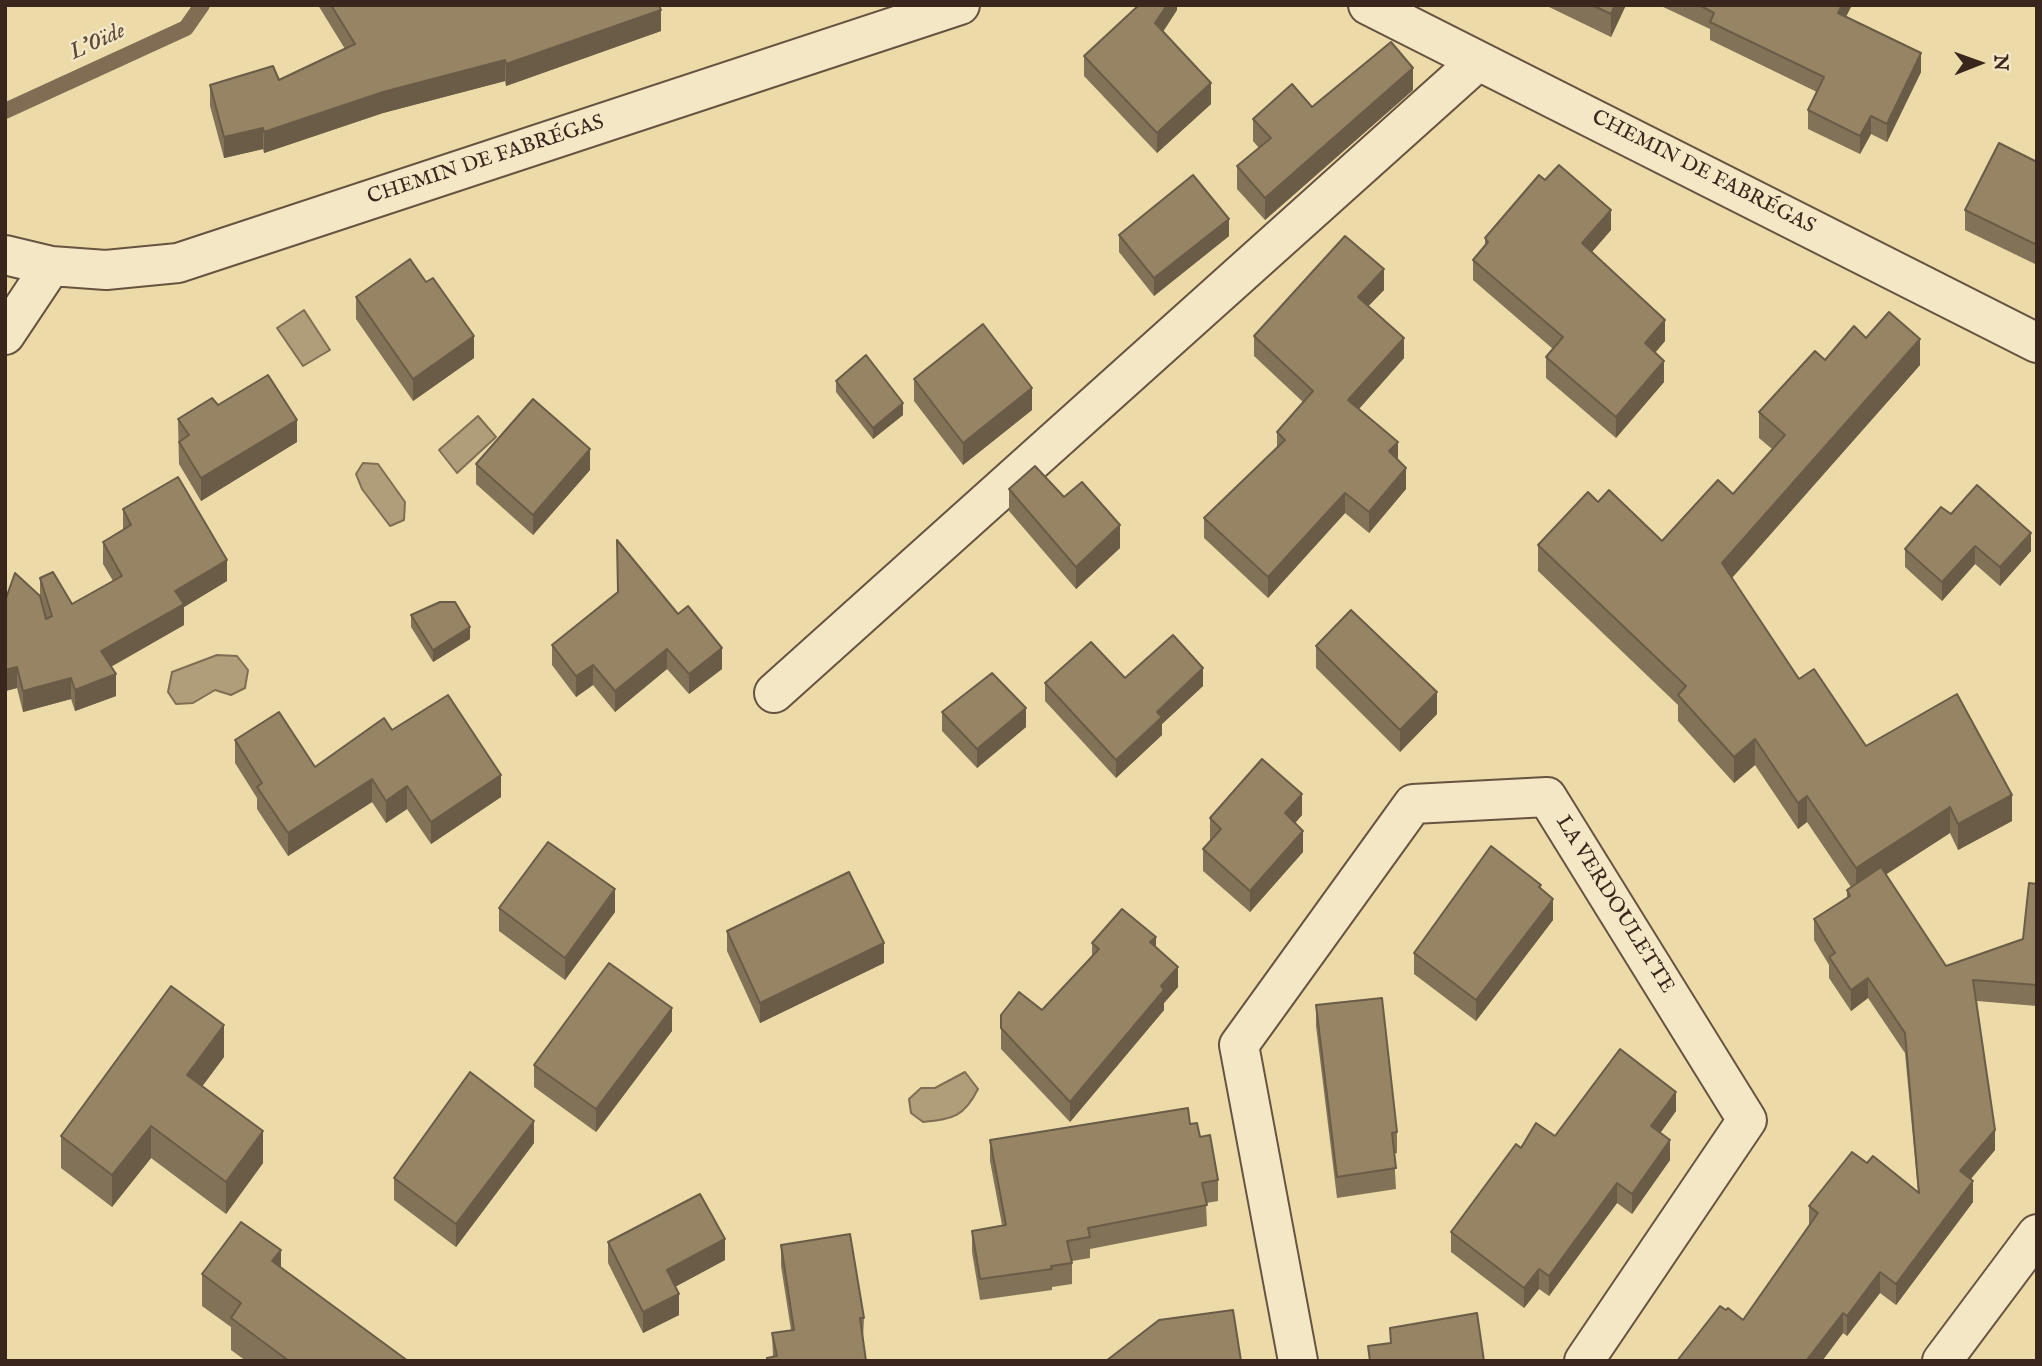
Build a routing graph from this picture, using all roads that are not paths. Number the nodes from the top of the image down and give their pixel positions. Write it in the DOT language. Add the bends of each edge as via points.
graph roads {
  1 [pos="960,5"];
  2 [pos="1368,5"];
  3 [pos="1478,61"];
  4 [pos="5,255"];
  5 [pos="51,266"];
  6 [pos="5,335"];
  7 [pos="2037,343"];
  8 [pos="774,693"];
  9 [pos="2037,1234"];
  10 [pos="1298,1361"];
  11 [pos="1584,1361"];
  12 [pos="1942,1361"];
  1 -- 5 [label="street, CHEMIN DE FABRÉGAS" via="178,263 106,270"];
  2 -- 3 [label="street, CHEMIN DE FABRÉGAS"];
  3 -- 7 [label="street, CHEMIN DE FABRÉGAS"];
  3 -- 8 [label="street"];
  4 -- 5 [label="street, CHEMIN DE FABRÉGAS"];
  5 -- 6 [label="street"];
  9 -- 12 [label="street"];
  10 -- 11 [label="street, LA VERDOULETTE" via="1239,1045 1413,804 1547,797 1747,1120"];
}
